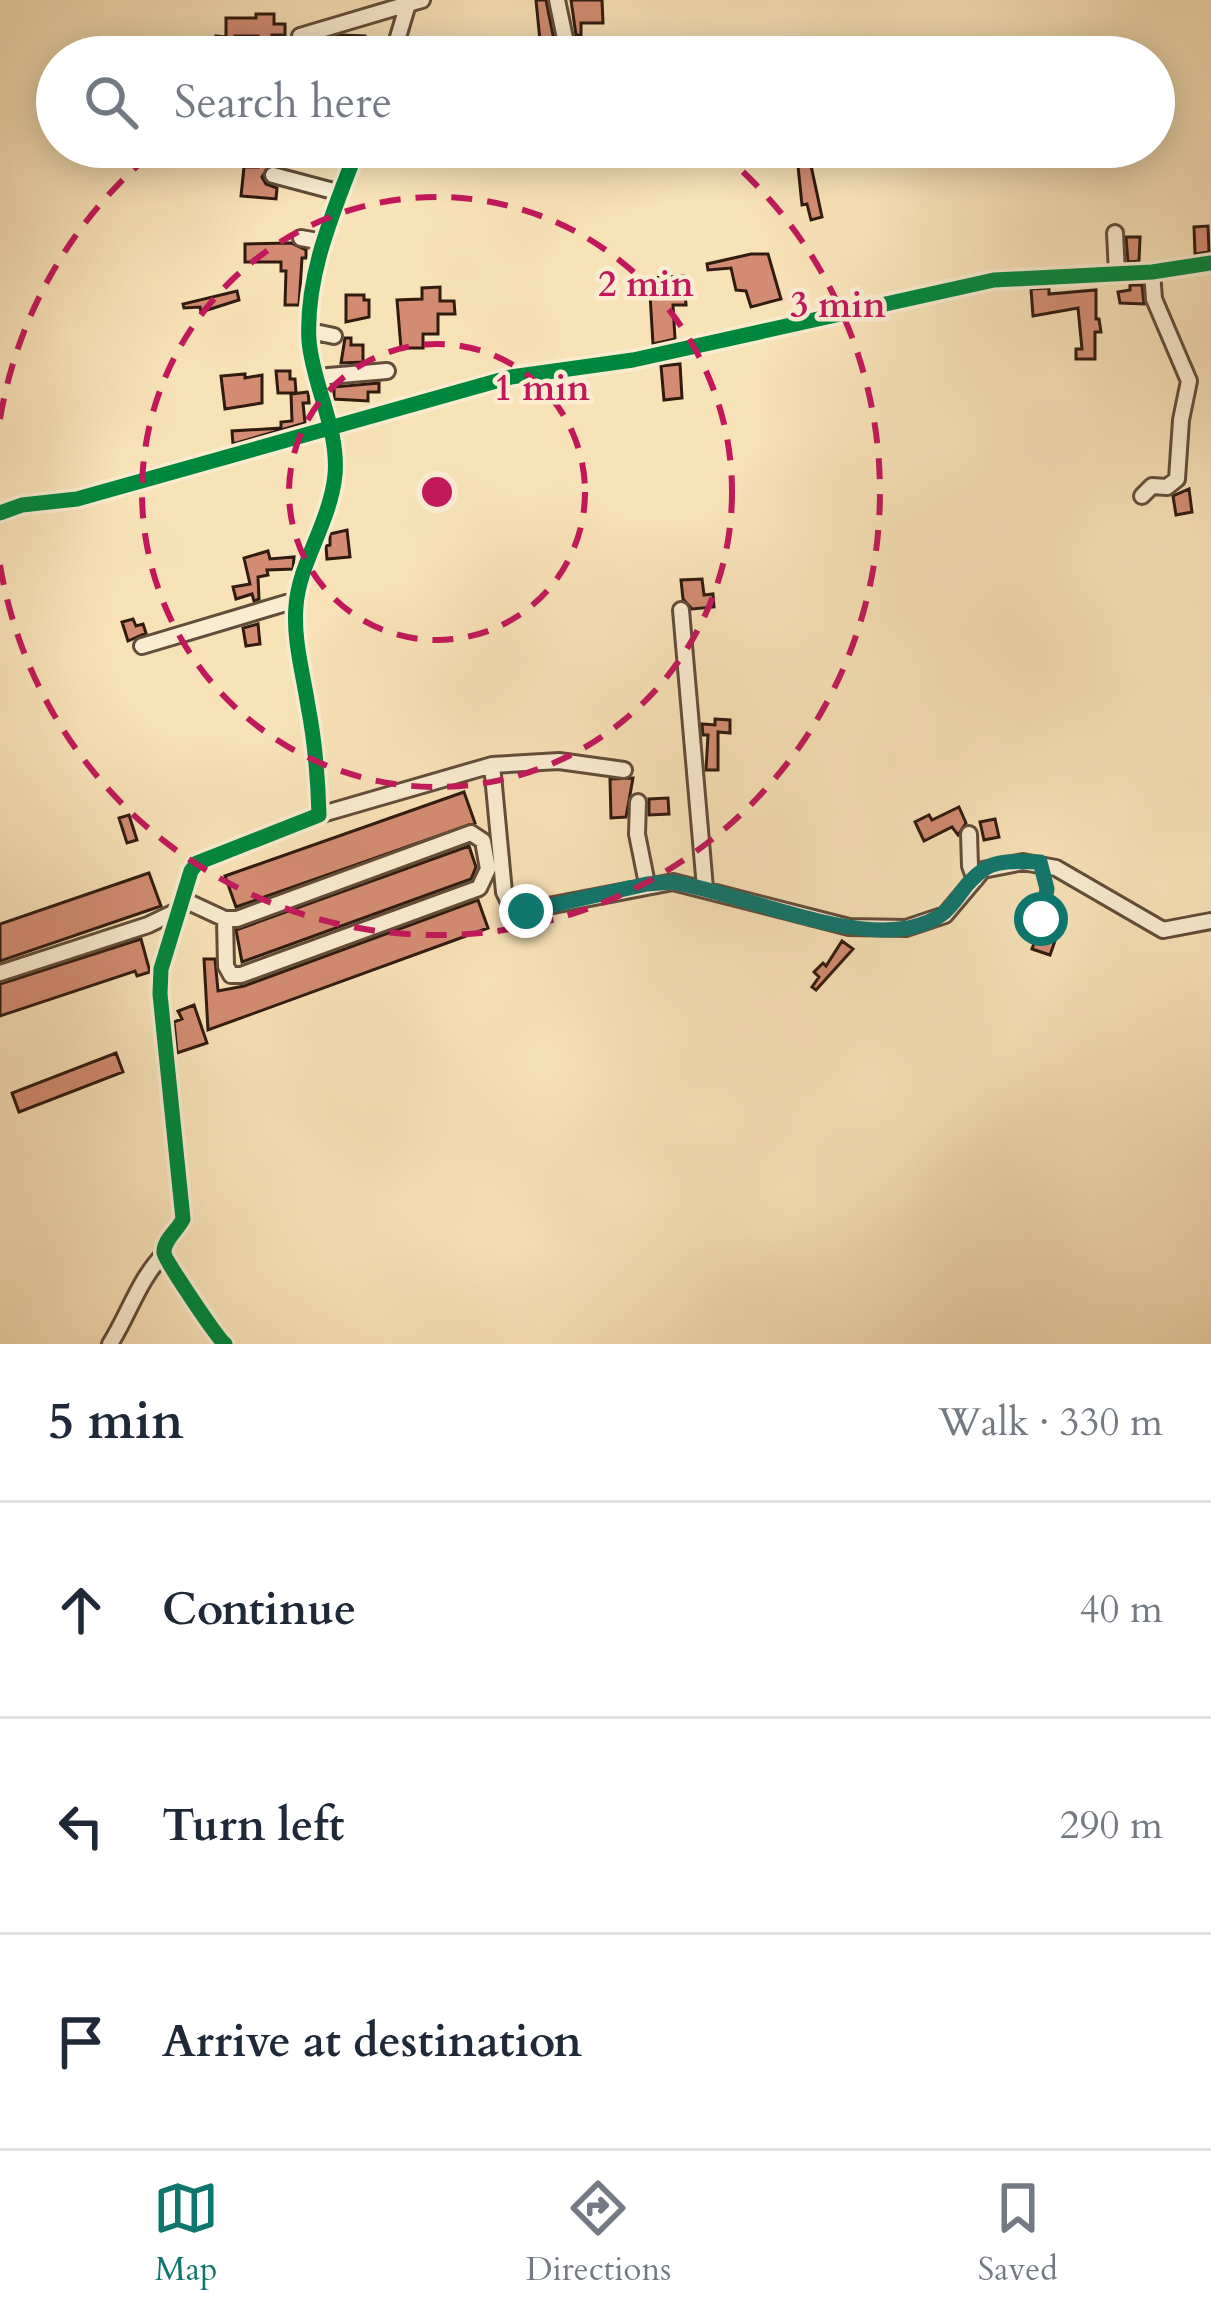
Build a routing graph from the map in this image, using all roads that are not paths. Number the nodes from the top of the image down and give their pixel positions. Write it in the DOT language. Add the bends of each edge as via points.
graph roads {
  1 [pos="557,0"];
  2 [pos="415,2"];
  3 [pos="300,36"];
  4 [pos="401,36"];
  5 [pos="565,36"];
  6 [pos="350,168"];
  7 [pos="273,175"];
  8 [pos="341,193"];
  9 [pos="1114,233"];
  10 [pos="302,238"];
  11 [pos="323,242"];
  12 [pos="1211,262"];
  13 [pos="1152,272"];
  14 [pos="1117,274"];
  15 [pos="310,331"];
  16 [pos="334,336"];
  17 [pos="387,371"];
  18 [pos="316,377"];
  19 [pos="331,430"];
  20 [pos="1142,496"];
  21 [pos="0,513"];
  22 [pos="296,600"];
  23 [pos="681,610"];
  24 [pos="142,646"];
  25 [pos="492,765"];
  26 [pos="624,770"];
  27 [pos="638,802"];
  28 [pos="319,815"];
  29 [pos="969,834"];
  30 [pos="975,880"];
  31 [pos="647,884"];
  32 [pos="705,887"];
  33 [pos="182,904"];
  34 [pos="225,919"];
  35 [pos="1211,921"];
  36 [pos="0,973"];
  37 [pos="164,1254"];
  38 [pos="110,1344"];
  39 [pos="225,1344"];
  1 -- 5 [label="street"];
  2 -- 3 [label="street"];
  2 -- 4 [label="street"];
  6 -- 8 [label="street"];
  7 -- 8 [label="street"];
  8 -- 11 [label="street"];
  9 -- 14 [label="street"];
  10 -- 11 [label="street"];
  11 -- 15 [label="street"];
  12 -- 13 [label="street"];
  13 -- 14 [label="street"];
  13 -- 20 [label="street" via="1154,299 1189,381 1177,478"];
  14 -- 19 [label="street" via="994,280 633,360 511,377"];
  15 -- 16 [label="street"];
  15 -- 18 [label="street"];
  17 -- 18 [label="street"];
  18 -- 19 [label="street"];
  19 -- 21 [label="street"];
  19 -- 22 [label="street" via="329,507"];
  22 -- 24 [label="street"];
  22 -- 28 [label="street"];
  23 -- 32 [label="street"];
  25 -- 26 [label="street" via="559,761"];
  25 -- 28 [label="street"];
  25 -- 31 [label="street" via="511,906 526,911"];
  27 -- 31 [label="street"];
  28 -- 33 [label="street" via="197,863"];
  29 -- 30 [label="street"];
  30 -- 32 [label="street" via="945,915 878,930"];
  30 -- 35 [label="street" via="994,865 1040,862 1163,930"];
  31 -- 32 [label="street"];
  33 -- 34 [label="street"];
  33 -- 36 [label="street" via="148,925"];
  33 -- 37 [label="street" via="161,969 183,1219"];
  34 -- 34 [label="street" via="471,833 482,842 488,869 478,888 241,975 226,966"];
  37 -- 38 [label="street"];
  37 -- 39 [label="street"];
}
